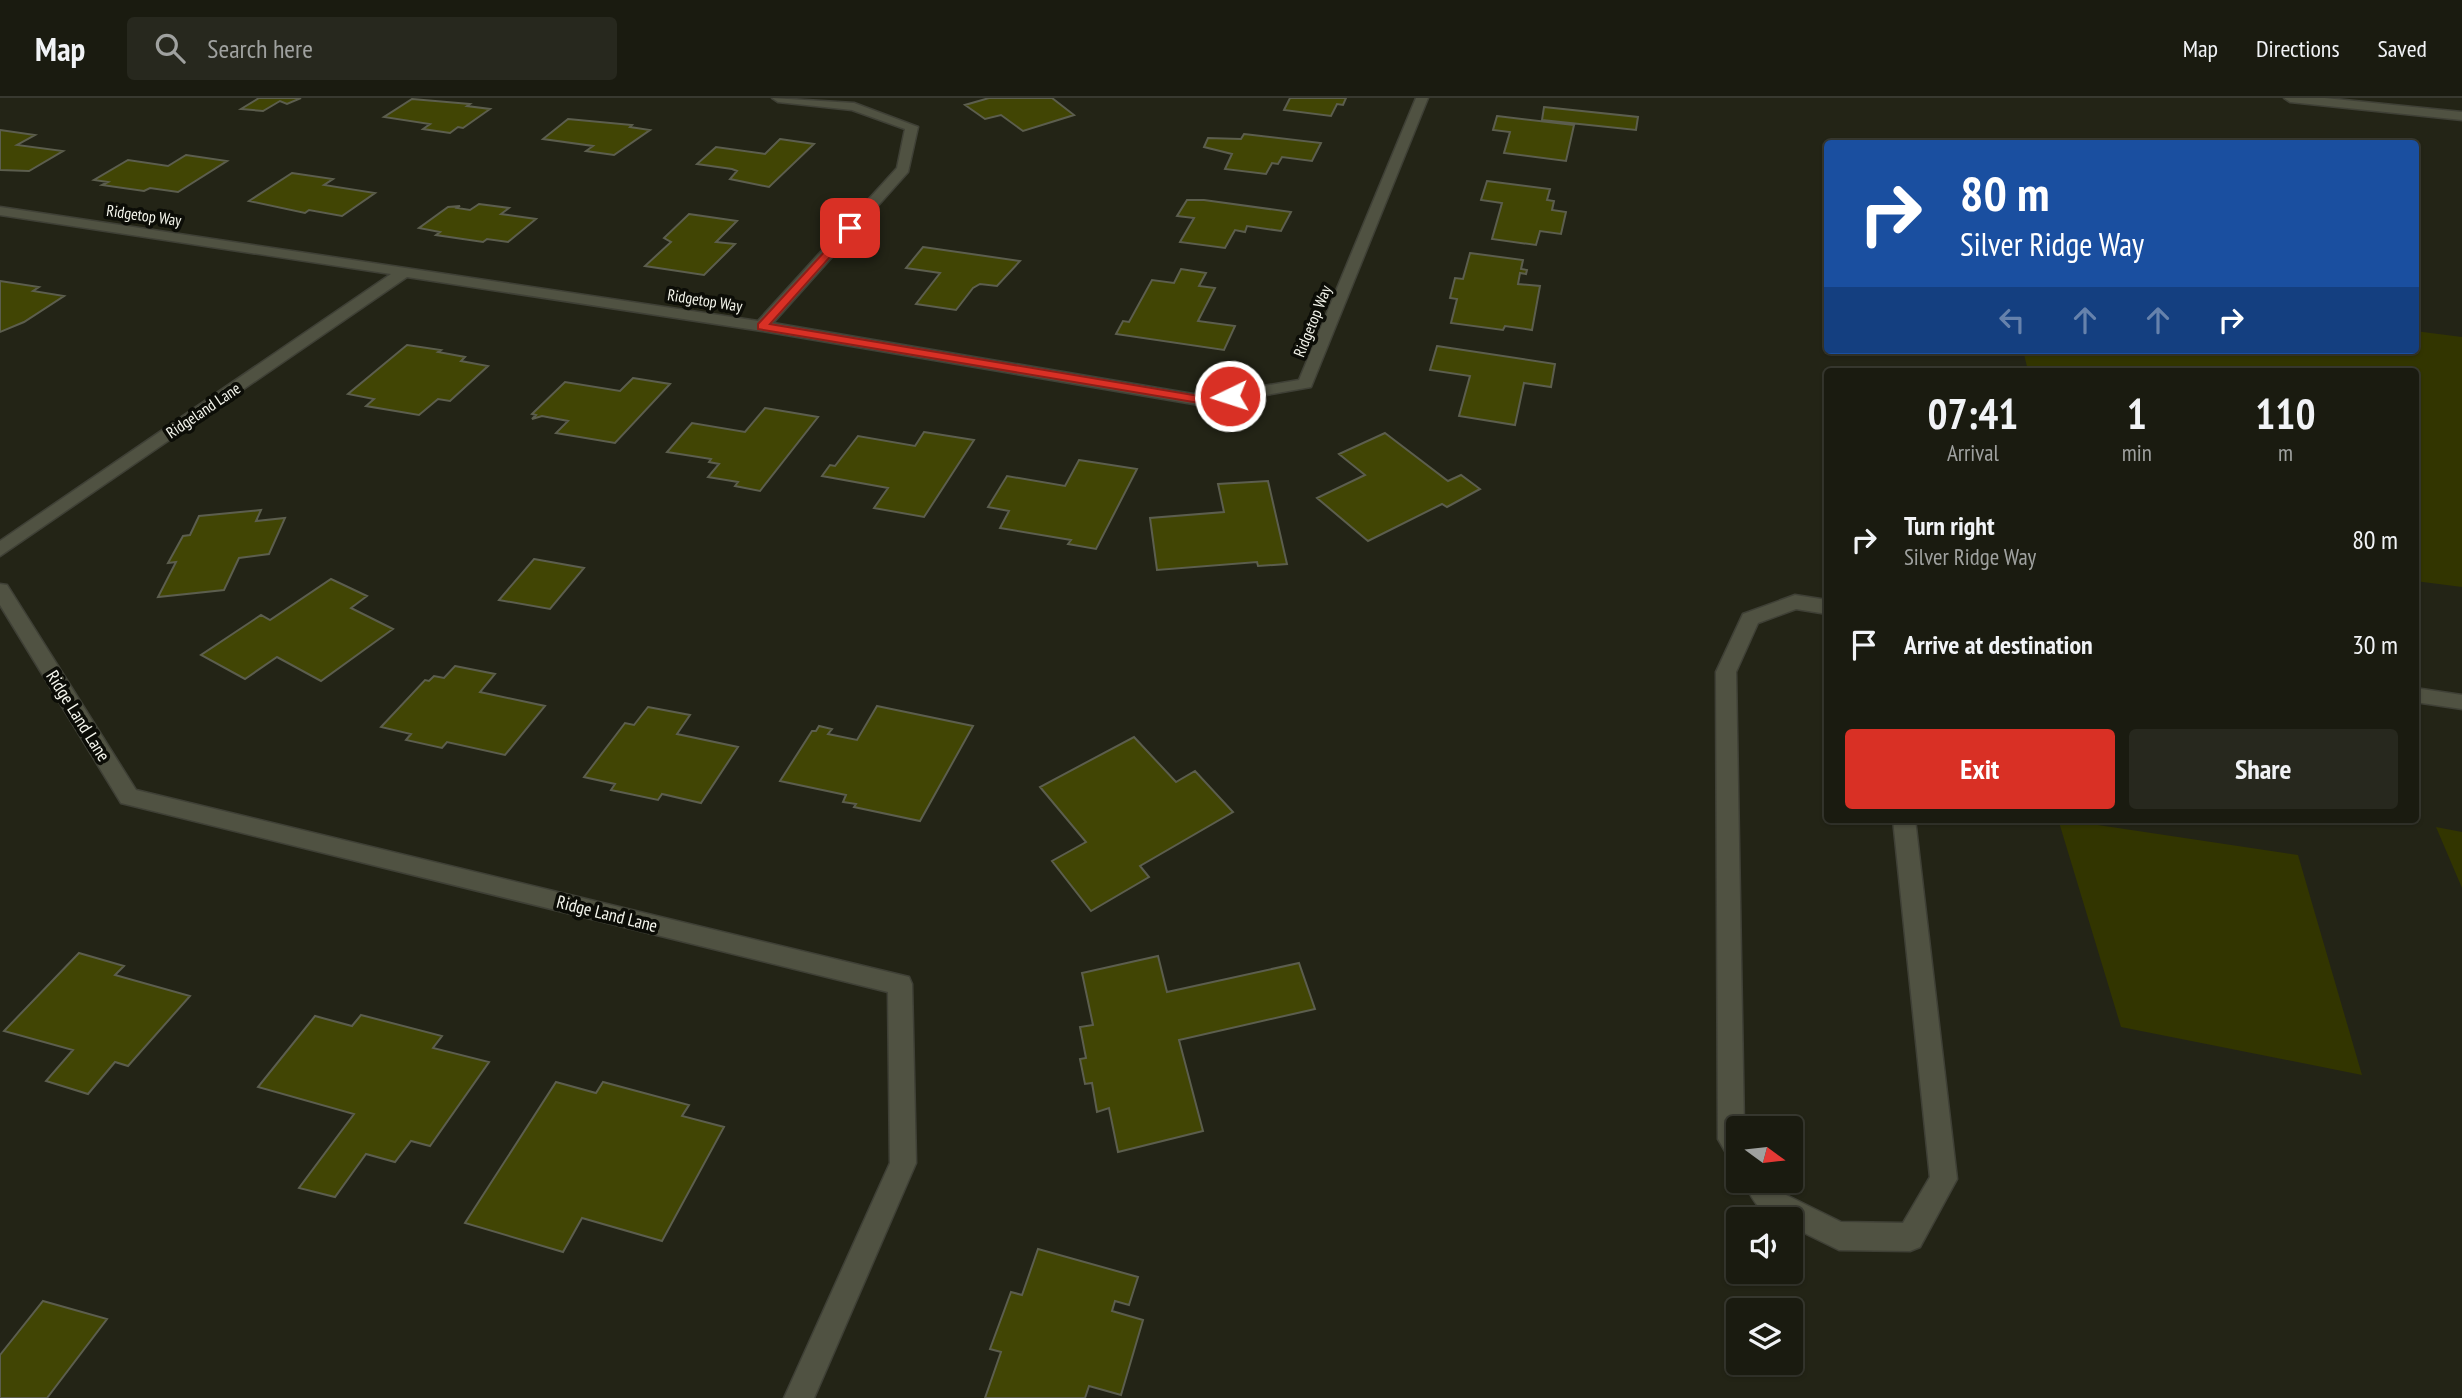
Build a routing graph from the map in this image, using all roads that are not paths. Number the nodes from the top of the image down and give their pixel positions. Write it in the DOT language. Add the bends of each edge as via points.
graph roads {
  1 [pos="778,98"];
  2 [pos="1422,98"];
  3 [pos="2290,98"];
  4 [pos="2462,116"];
  5 [pos="0,211"];
  6 [pos="406,271"];
  7 [pos="762,326"];
  8 [pos="0,550"];
  9 [pos="0,590"];
  10 [pos="1824,607"];
  11 [pos="2419,696"];
  12 [pos="2462,702"];
  13 [pos="1903,823"];
  14 [pos="1731,1116"];
  15 [pos="1765,1194"];
  16 [pos="799,1398"];
  1 -- 7 [label="street" via="854,107 912,127 903,169"];
  2 -- 7 [label="street, Ridgetop Way" via="1305,384 1205,401"];
  3 -- 4 [label="street"];
  5 -- 6 [label="street, Ridgetop Way"];
  6 -- 7 [label="street, Ridgetop Way"];
  6 -- 8 [label="street, Ridgeland Lane"];
  9 -- 16 [label="street, Ridge Land Lane" via="129,797 900,984 904,1163"];
  10 -- 14 [label="street" via="1795,602 1750,619 1726,672"];
  11 -- 12 [label="street"];
  13 -- 15 [label="street" via="1944,1179 1910,1237 1839,1236 1768,1200"];
}
